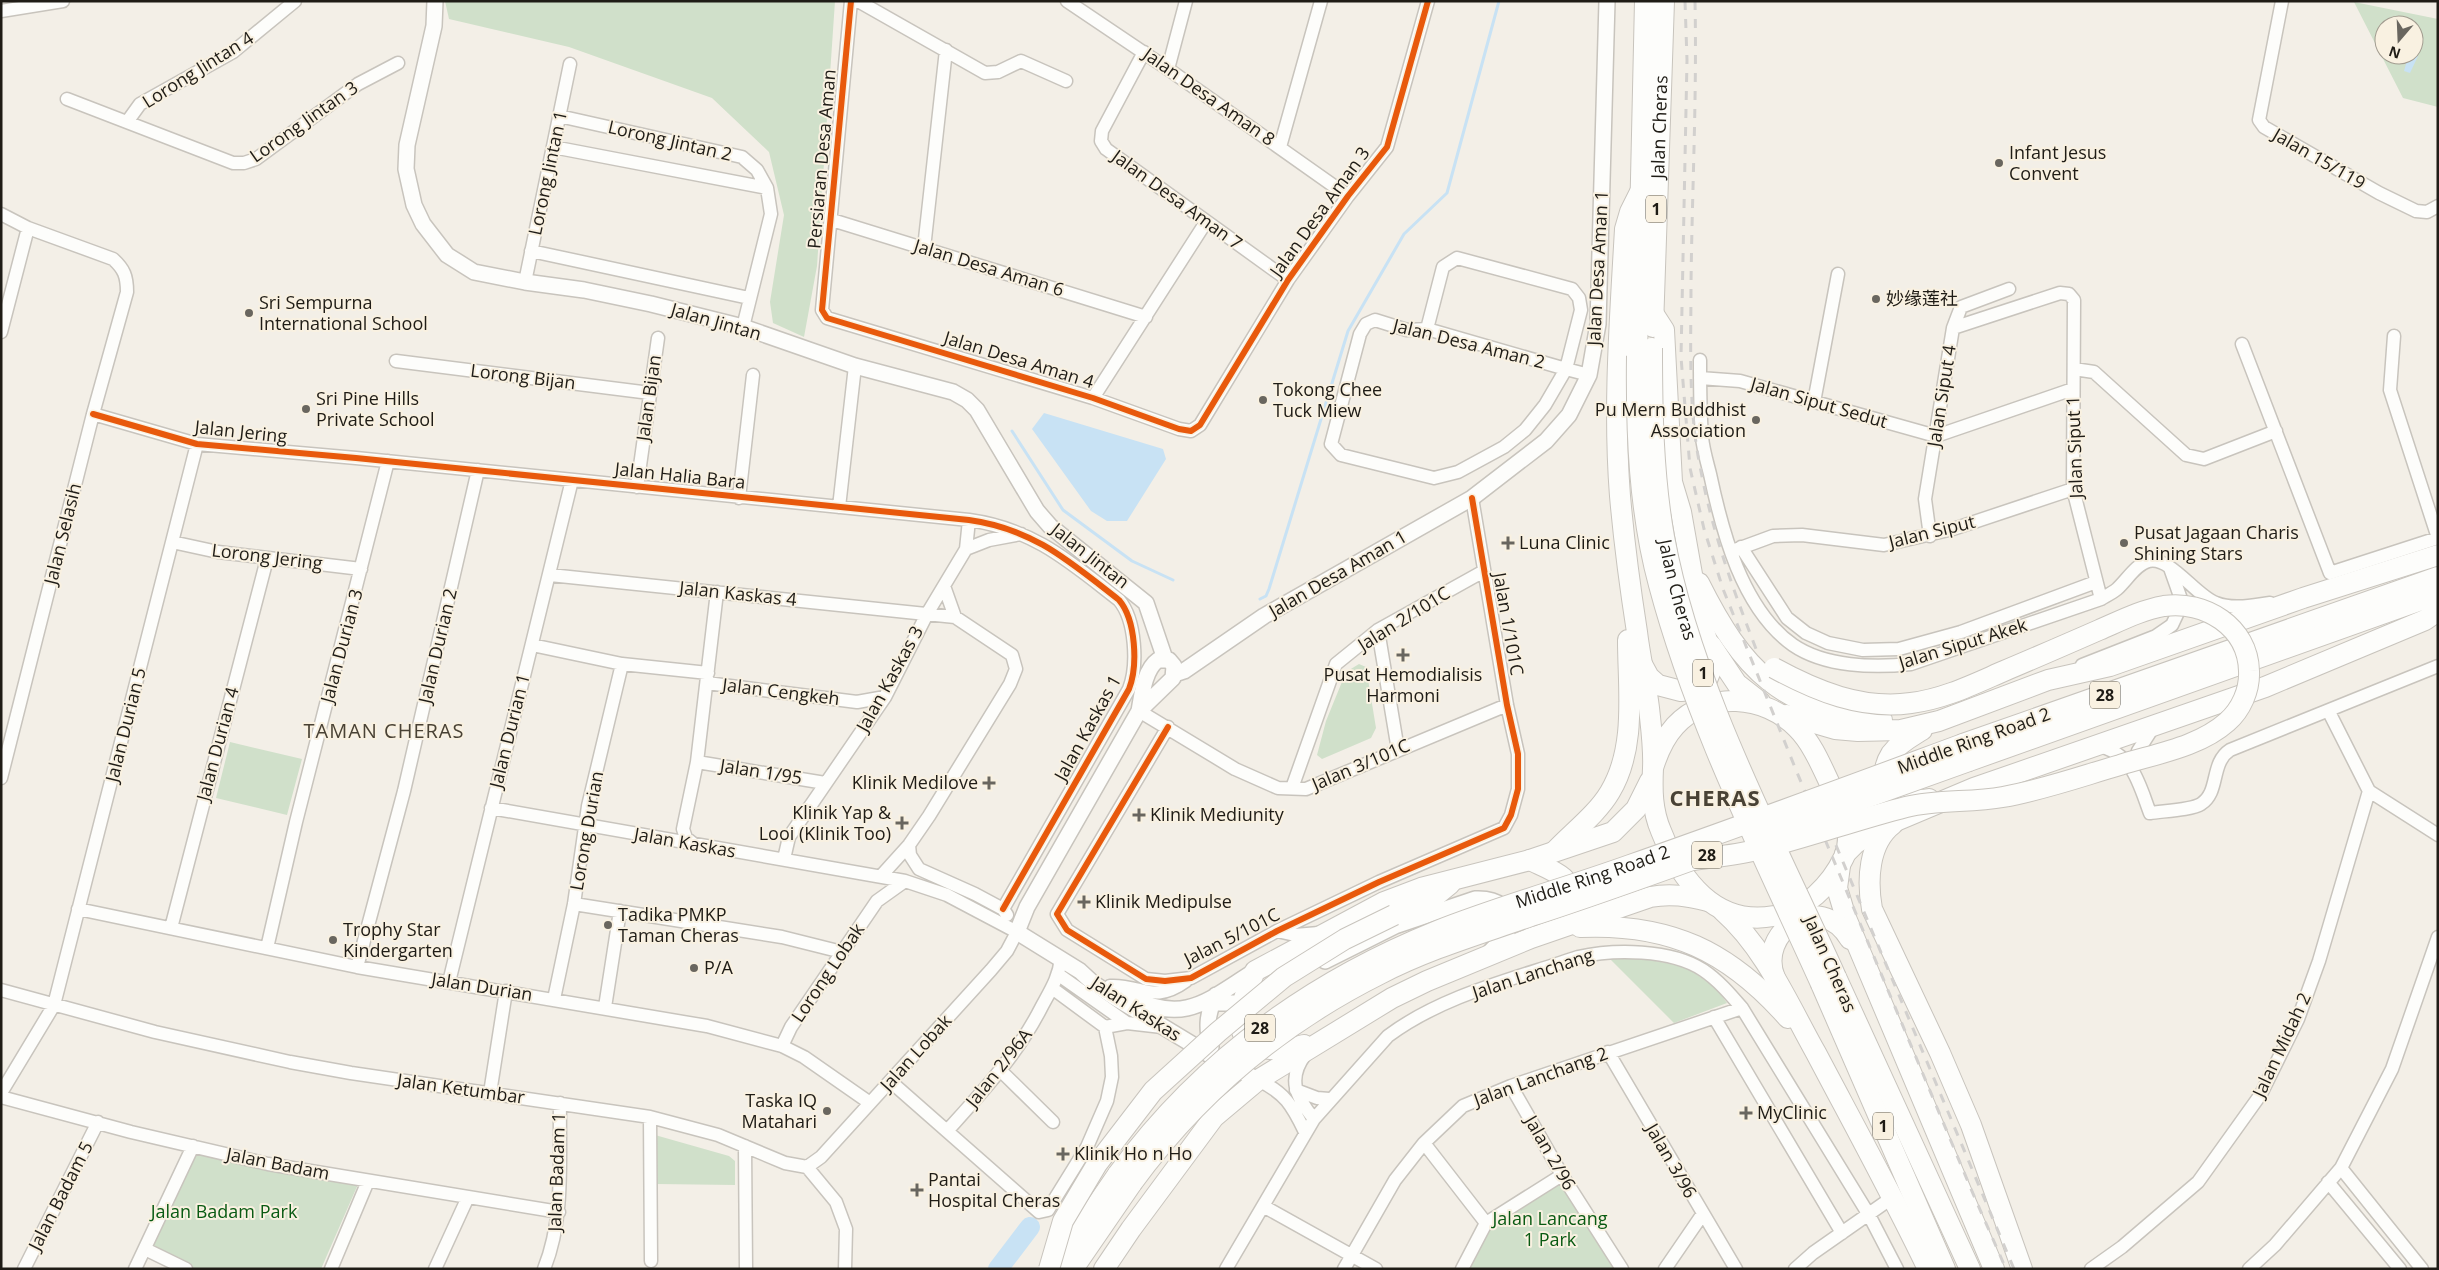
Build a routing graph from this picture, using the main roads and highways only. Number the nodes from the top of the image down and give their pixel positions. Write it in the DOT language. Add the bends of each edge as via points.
graph roads {
  1 [pos="1645,1"];
  2 [pos="1664,1"];
  3 [pos="1641,190"];
  4 [pos="1653,313"];
  5 [pos="1645,352"];
  6 [pos="2438,555"];
  7 [pos="1627,558"];
  8 [pos="1690,564"];
  9 [pos="2438,577"];
  10 [pos="2438,594"];
  11 [pos="2438,611"];
  12 [pos="1725,629"];
  13 [pos="1709,642"];
  14 [pos="2249,652"];
  15 [pos="1642,664"];
  16 [pos="1773,710"];
  17 [pos="1939,721"];
  18 [pos="1652,773"];
  19 [pos="1974,788"];
  20 [pos="1901,819"];
  21 [pos="1555,851"];
  22 [pos="1842,859"];
  23 [pos="1530,860"];
  24 [pos="1693,860"];
  25 [pos="1454,882"];
  26 [pos="1715,905"];
  27 [pos="1564,927"];
  28 [pos="1531,938"];
  29 [pos="1869,969"];
  30 [pos="1829,980"];
  31 [pos="1780,989"];
  32 [pos="1316,1044"];
  33 [pos="1810,1044"];
  34 [pos="1051,1269"];
  35 [pos="1073,1269"];
  36 [pos="1104,1269"];
  37 [pos="1928,1269"];
  38 [pos="1945,1269"];
  39 [pos="1970,1269"];
  40 [pos="1994,1269"];
  41 [pos="2022,1269"];
  1 -- 3 [label="highway, Jalan Cheras / 1"];
  2 -- 4 [label="highway, Jalan Cheras / 1"];
  3 -- 5 [label="highway, Jalan Cheras / 1"];
  3 -- 7 [label="highway" via="1625,229 1617,398 1620,497"];
  4 -- 5 [label="highway, Jalan Cheras / 1"];
  4 -- 8 [label="highway" via="1664,330 1672,482"];
  5 -- 30 [label="highway, Jalan Cheras / 1, bridge" via="1664,536 1688,628 1722,724"];
  6 -- 17 [label="highway" via="2303,598 2110,666 2048,680"];
  7 -- 15 [label="highway"];
  7 -- 21 [label="highway" via="1629,715 1624,759 1602,803"];
  8 -- 12 [label="highway"];
  8 -- 13 [label="highway" via="1699,614"];
  9 -- 14 [label="highway, Middle Ring Road 2 / 28"];
  10 -- 14 [label="highway, Middle Ring Road 2 / 28"];
  11 -- 19 [label="highway" via="2425,620 2265,687"];
  12 -- 17 [label="highway" via="1752,668 1774,686 1816,707 1860,718"];
  12 -- 24 [label="highway, bridge" via="1754,655 1795,680 1864,703 1907,704 1948,695 2139,613 2175,605 2201,608 2222,619 2245,648 2250,670 2247,688 2237,711 2218,729 2189,744 2039,790 1908,806 1754,851"];
  13 -- 15 [label="highway" via="1712,668 1707,680 1691,690 1658,685"];
  13 -- 16 [label="highway" via="1737,684"];
  14 -- 24 [label="highway, Middle Ring Road 2 / 28, bridge"];
  14 -- 34 [label="highway, Middle Ring Road 2 / 28, bridge" via="1439,930 1376,957 1260,1028 1178,1101 1146,1136"];
  15 -- 18 [label="highway" via="1649,706"];
  16 -- 17 [label="highway" via="1818,725 1858,731 1901,730"];
  16 -- 18 [label="highway" via="1748,701 1729,700 1691,713 1666,738"];
  16 -- 22 [label="highway" via="1798,728 1839,800 1849,836"];
  17 -- 19 [label="highway" via="1898,746 1886,764 1888,782 1894,793 1914,801"];
  18 -- 21 [label="highway" via="1636,810 1622,825 1599,838"];
  18 -- 26 [label="highway" via="1651,796 1656,819 1672,856 1684,877"];
  19 -- 20 [label="highway"];
  20 -- 22 [label="highway" via="1867,835"];
  20 -- 41 [label="highway" via="1883,834 1873,853 1869,891 1872,909 1971,1125"];
  21 -- 23 [label="highway"];
  22 -- 26 [label="highway" via="1821,889 1798,909 1771,917 1756,917"];
  22 -- 29 [label="highway" via="1837,888 1839,898"];
  23 -- 25 [label="highway"];
  23 -- 28 [label="highway" via="1562,876 1572,890 1564,916"];
  24 -- 35 [label="highway, Middle Ring Road 2 / 28, bridge" via="1444,946 1381,973 1306,1016 1246,1060 1189,1112 1142,1168"];
  25 -- 32 [label="highway" via="1421,888 1384,902 1256,971 1240,1016 1242,1030 1249,1042 1274,1051"];
  25 -- 34 [label="highway, bridge" via="1428,902 1345,939 1284,976 1153,1091 1097,1164 1063,1221"];
  26 -- 27 [label="highway" via="1684,895 1658,895"];
  26 -- 31 [label="highway" via="1740,926"];
  27 -- 28 [label="highway"];
  27 -- 33 [label="highway" via="1627,928 1690,942 1754,983"];
  28 -- 32 [label="highway" via="1392,998"];
  29 -- 31 [label="highway" via="1838,924 1808,916 1785,928 1776,944 1772,965"];
  29 -- 40 [label="highway"];
  30 -- 38 [label="highway, Jalan Cheras / 1"];
  30 -- 39 [label="highway, Jalan Cheras / 1"];
  31 -- 33 [label="highway"];
  32 -- 36 [label="highway" via="1258,1080 1214,1117"];
  33 -- 37 [label="highway" via="1894,1197"];
}
